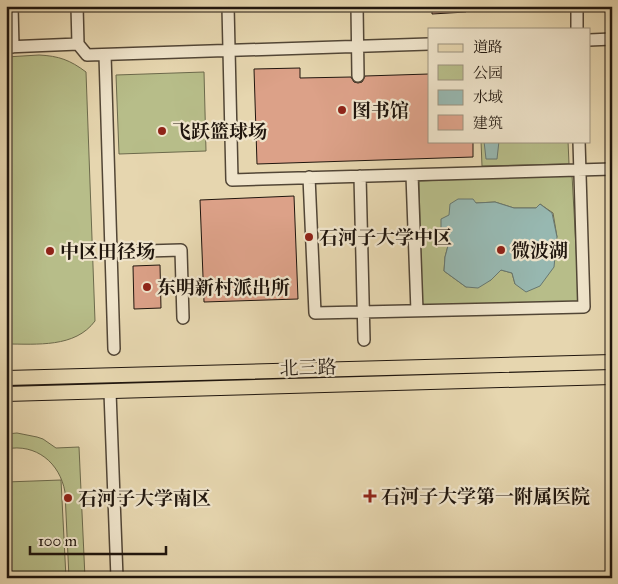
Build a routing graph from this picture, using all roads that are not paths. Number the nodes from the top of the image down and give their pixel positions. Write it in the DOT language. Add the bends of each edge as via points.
graph roads {
  1 [pos="12,6"];
  2 [pos="77,6"];
  3 [pos="228,6"];
  4 [pos="357,6"];
  5 [pos="577,6"];
  6 [pos="578,28"];
  7 [pos="612,39"];
  8 [pos="590,40"];
  9 [pos="78,44"];
  10 [pos="428,44"];
  11 [pos="358,46"];
  12 [pos="10,47"];
  13 [pos="229,50"];
  14 [pos="105,55"];
  15 [pos="358,76"];
  16 [pos="579,142"];
  17 [pos="612,169"];
  18 [pos="579,170"];
  19 [pos="412,175"];
  20 [pos="360,176"];
  21 [pos="310,177"];
  22 [pos="111,252"];
  23 [pos="417,311"];
  24 [pos="363,312"];
  25 [pos="183,318"];
  26 [pos="364,340"];
  27 [pos="114,349"];
  28 [pos="612,362"];
  29 [pos="612,377"];
  30 [pos="6,378"];
  31 [pos="110,392"];
  32 [pos="6,394"];
  33 [pos="117,578"];
  1 -- 12 [label="lane"];
  2 -- 9 [label="lane"];
  3 -- 13 [label="lane"];
  4 -- 11 [label="lane"];
  5 -- 6 [label="lane"];
  7 -- 8 [label="lane"];
  9 -- 12 [label="lane"];
  9 -- 14 [label="lane" via="87,55"];
  10 -- 11 [label="lane"];
  11 -- 13 [label="lane"];
  11 -- 15 [label="lane"];
  13 -- 14 [label="lane"];
  13 -- 21 [label="lane" via="232,180"];
  14 -- 22 [label="lane"];
  16 -- 18 [label="lane"];
  17 -- 18 [label="lane"];
  18 -- 19 [label="lane"];
  18 -- 23 [label="lane" via="584,307"];
  19 -- 20 [label="lane"];
  19 -- 23 [label="lane"];
  20 -- 21 [label="lane"];
  20 -- 24 [label="lane"];
  21 -- 24 [label="lane" via="315,313"];
  22 -- 25 [label="lane" via="181,250"];
  22 -- 27 [label="lane"];
  23 -- 24 [label="lane"];
  24 -- 26 [label="lane"];
  28 -- 30 [label="main road, 北三路"];
  29 -- 31 [label="main road, 北三路"];
  31 -- 32 [label="main road, 北三路"];
  31 -- 33 [label="lane"];
}
